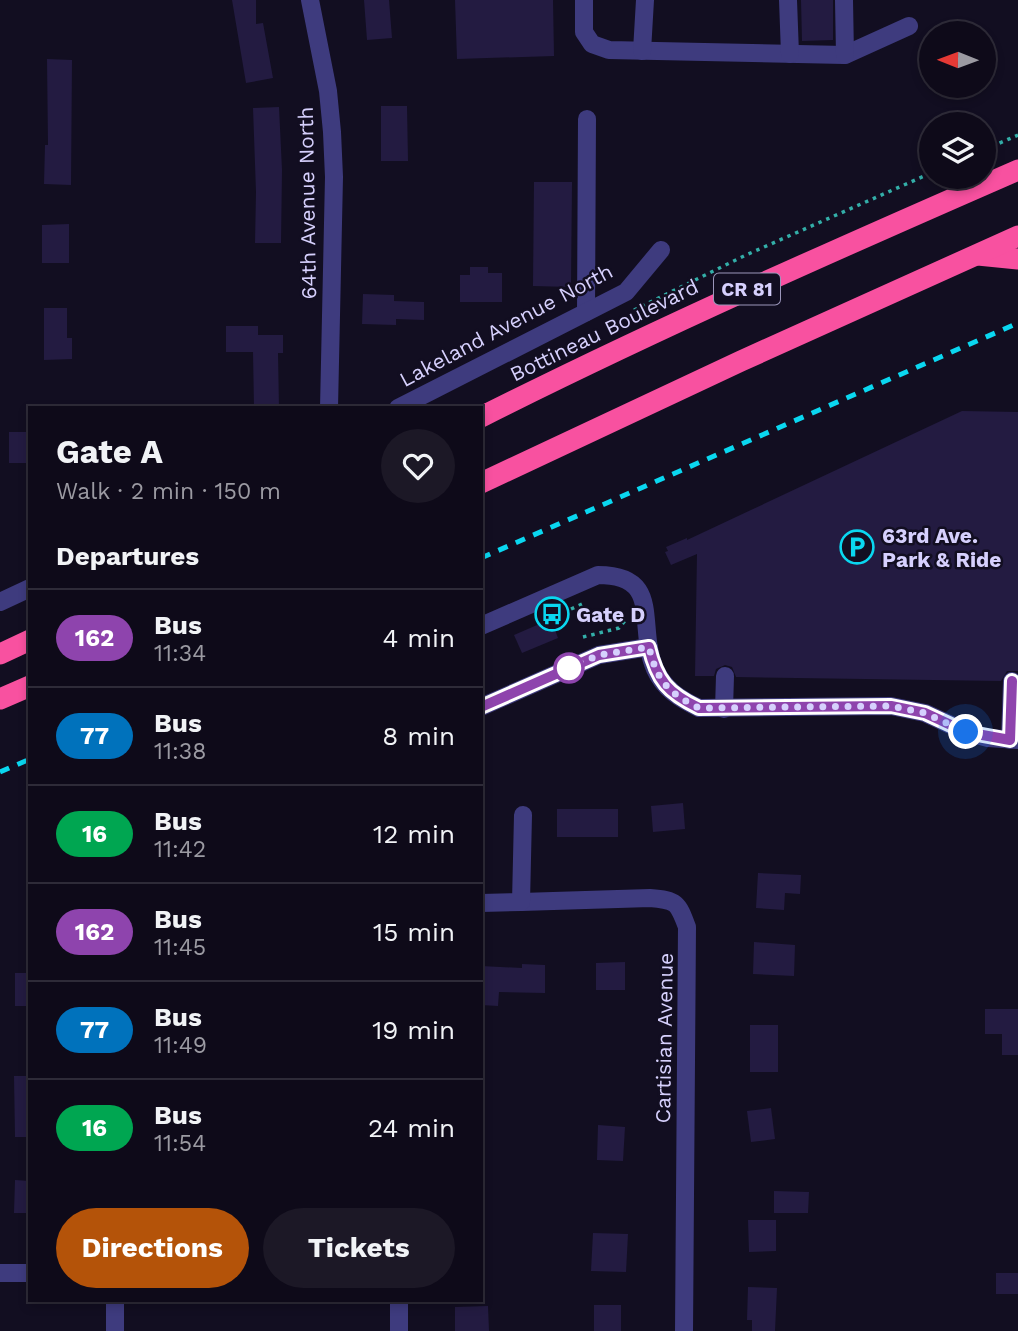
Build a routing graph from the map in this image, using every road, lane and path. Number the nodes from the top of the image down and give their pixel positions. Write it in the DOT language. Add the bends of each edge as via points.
graph roads {
  1 [pos="310,0"];
  2 [pos="584,0"];
  3 [pos="645,0"];
  4 [pos="788,0"];
  5 [pos="844,0"];
  6 [pos="909,26"];
  7 [pos="642,51"];
  8 [pos="790,54"];
  9 [pos="845,55"];
  10 [pos="586,119"];
  11 [pos="1018,135"];
  12 [pos="996,145"];
  13 [pos="1018,170"];
  14 [pos="919,178"];
  15 [pos="1018,236"];
  16 [pos="661,250"];
  17 [pos="976,255"];
  18 [pos="1018,258"];
  19 [pos="644,305"];
  20 [pos="586,312"];
  21 [pos="329,406"];
  22 [pos="402,406"];
  23 [pos="483,416"];
  24 [pos="483,482"];
  25 [pos="28,589"];
  26 [pos="585,601"];
  27 [pos="0,602"];
  28 [pos="571,609"];
  29 [pos="630,610"];
  30 [pos="483,625"];
  31 [pos="583,637"];
  32 [pos="28,641"];
  33 [pos="649,647"];
  34 [pos="0,654"];
  35 [pos="725,676"];
  36 [pos="1012,681"];
  37 [pos="28,687"];
  38 [pos="0,699"];
  39 [pos="483,706"];
  40 [pos="724,709"];
  41 [pos="1014,740"];
  42 [pos="523,815"];
  43 [pos="521,902"];
  44 [pos="483,903"];
  45 [pos="0,1273"];
  46 [pos="28,1273"];
  47 [pos="116,1302"];
  48 [pos="399,1302"];
  49 [pos="115,1331"];
  50 [pos="399,1331"];
  51 [pos="684,1331"];
  1 -- 21 [label="street, 64th Avenue North" via="332,132"];
  2 -- 7 [label="street" via="584,32 592,44 609,50"];
  3 -- 7 [label="street"];
  4 -- 8 [label="street"];
  5 -- 9 [label="street"];
  6 -- 9 [label="street"];
  7 -- 8 [label="street"];
  8 -- 9 [label="street"];
  10 -- 20 [label="street"];
  11 -- 12 [label="path"];
  13 -- 23 [label="highway, Bottineau Boulevard / CR 81" via="761,282"];
  14 -- 19 [label="path"];
  15 -- 17 [label="highway"];
  16 -- 20 [label="street, Lakeland Avenue North" via="626,292"];
  17 -- 18 [label="highway"];
  17 -- 24 [label="highway"];
  20 -- 22 [label="street, Lakeland Avenue North"];
  25 -- 27 [label="street"];
  26 -- 28 [label="path"];
  29 -- 31 [label="path" via="620,628"];
  30 -- 33 [label="street" via="598,575 618,575 634,583 641,595"];
  32 -- 34 [label="highway"];
  33 -- 39 [label="street" via="599,655"];
  33 -- 40 [label="street" via="654,668 677,697 699,708"];
  35 -- 40 [label="street"];
  36 -- 41 [label="street"];
  37 -- 38 [label="highway"];
  40 -- 41 [label="street" via="891,706 925,713 966,732"];
  42 -- 43 [label="street"];
  43 -- 44 [label="street"];
  43 -- 51 [label="street, Cartisian Avenue" via="668,899 679,905 687,927"];
  45 -- 46 [label="street"];
  47 -- 49 [label="street"];
  48 -- 50 [label="street"];
}
